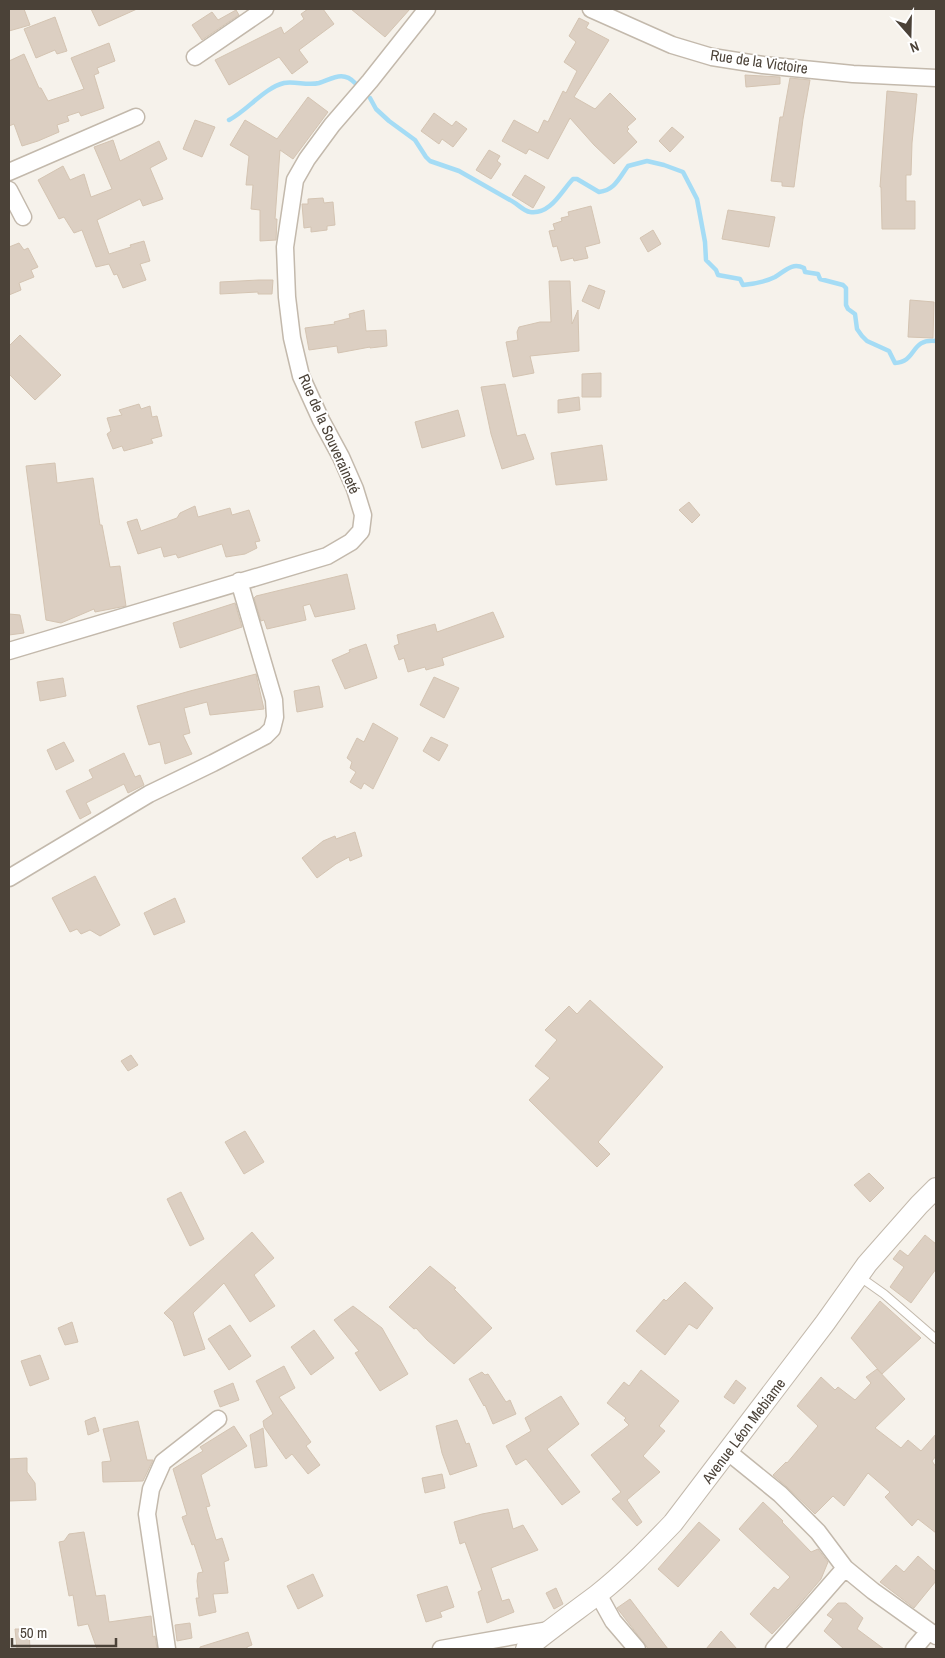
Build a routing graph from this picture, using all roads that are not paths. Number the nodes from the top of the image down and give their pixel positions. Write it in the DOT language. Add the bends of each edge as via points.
graph roads {
  1 [pos="266,9"];
  2 [pos="427,9"];
  3 [pos="591,9"];
  4 [pos="195,57"];
  5 [pos="936,78"];
  6 [pos="136,117"];
  7 [pos="9,172"];
  8 [pos="9,190"];
  9 [pos="23,217"];
  10 [pos="239,581"];
  11 [pos="9,650"];
  12 [pos="9,878"];
  13 [pos="936,1188"];
  14 [pos="859,1275"];
  15 [pos="936,1339"];
  16 [pos="218,1419"];
  17 [pos="727,1451"];
  18 [pos="845,1568"];
  19 [pos="598,1594"];
  20 [pos="549,1630"];
  21 [pos="933,1633"];
  22 [pos="167,1649"];
  23 [pos="441,1649"];
  24 [pos="526,1649"];
  25 [pos="637,1649"];
  26 [pos="774,1649"];
  27 [pos="914,1649"];
  1 -- 4 [label="street"];
  2 -- 10 [label="street, Rue de la Souveraineté" via="306,159 295,180 285,247 292,338 301,376 355,489 363,515 361,532 327,556"];
  3 -- 5 [label="street, Rue de la Victoire" via="672,45 712,57 853,74"];
  6 -- 7 [label="street"];
  8 -- 9 [label="street"];
  10 -- 11 [label="street, Rue de la Souveraineté"];
  10 -- 12 [label="street" via="274,700 272,728 264,736 213,764 149,794"];
  13 -- 14 [label="street, Avenue Léon Mebiame"];
  14 -- 15 [label="lane"];
  14 -- 17 [label="street, Avenue Léon Mebiame"];
  16 -- 22 [label="street" via="163,1462 151,1488 147,1514"];
  17 -- 18 [label="street" via="780,1494 818,1532"];
  17 -- 19 [label="street, Avenue Léon Mebiame" via="673,1523"];
  18 -- 21 [label="street"];
  18 -- 26 [label="street"];
  19 -- 20 [label="street, Avenue Léon Mebiame"];
  19 -- 25 [label="street" via="614,1621"];
  20 -- 23 [label="street"];
  20 -- 24 [label="street, Avenue Léon Mebiame"];
  21 -- 27 [label="street"];
}
